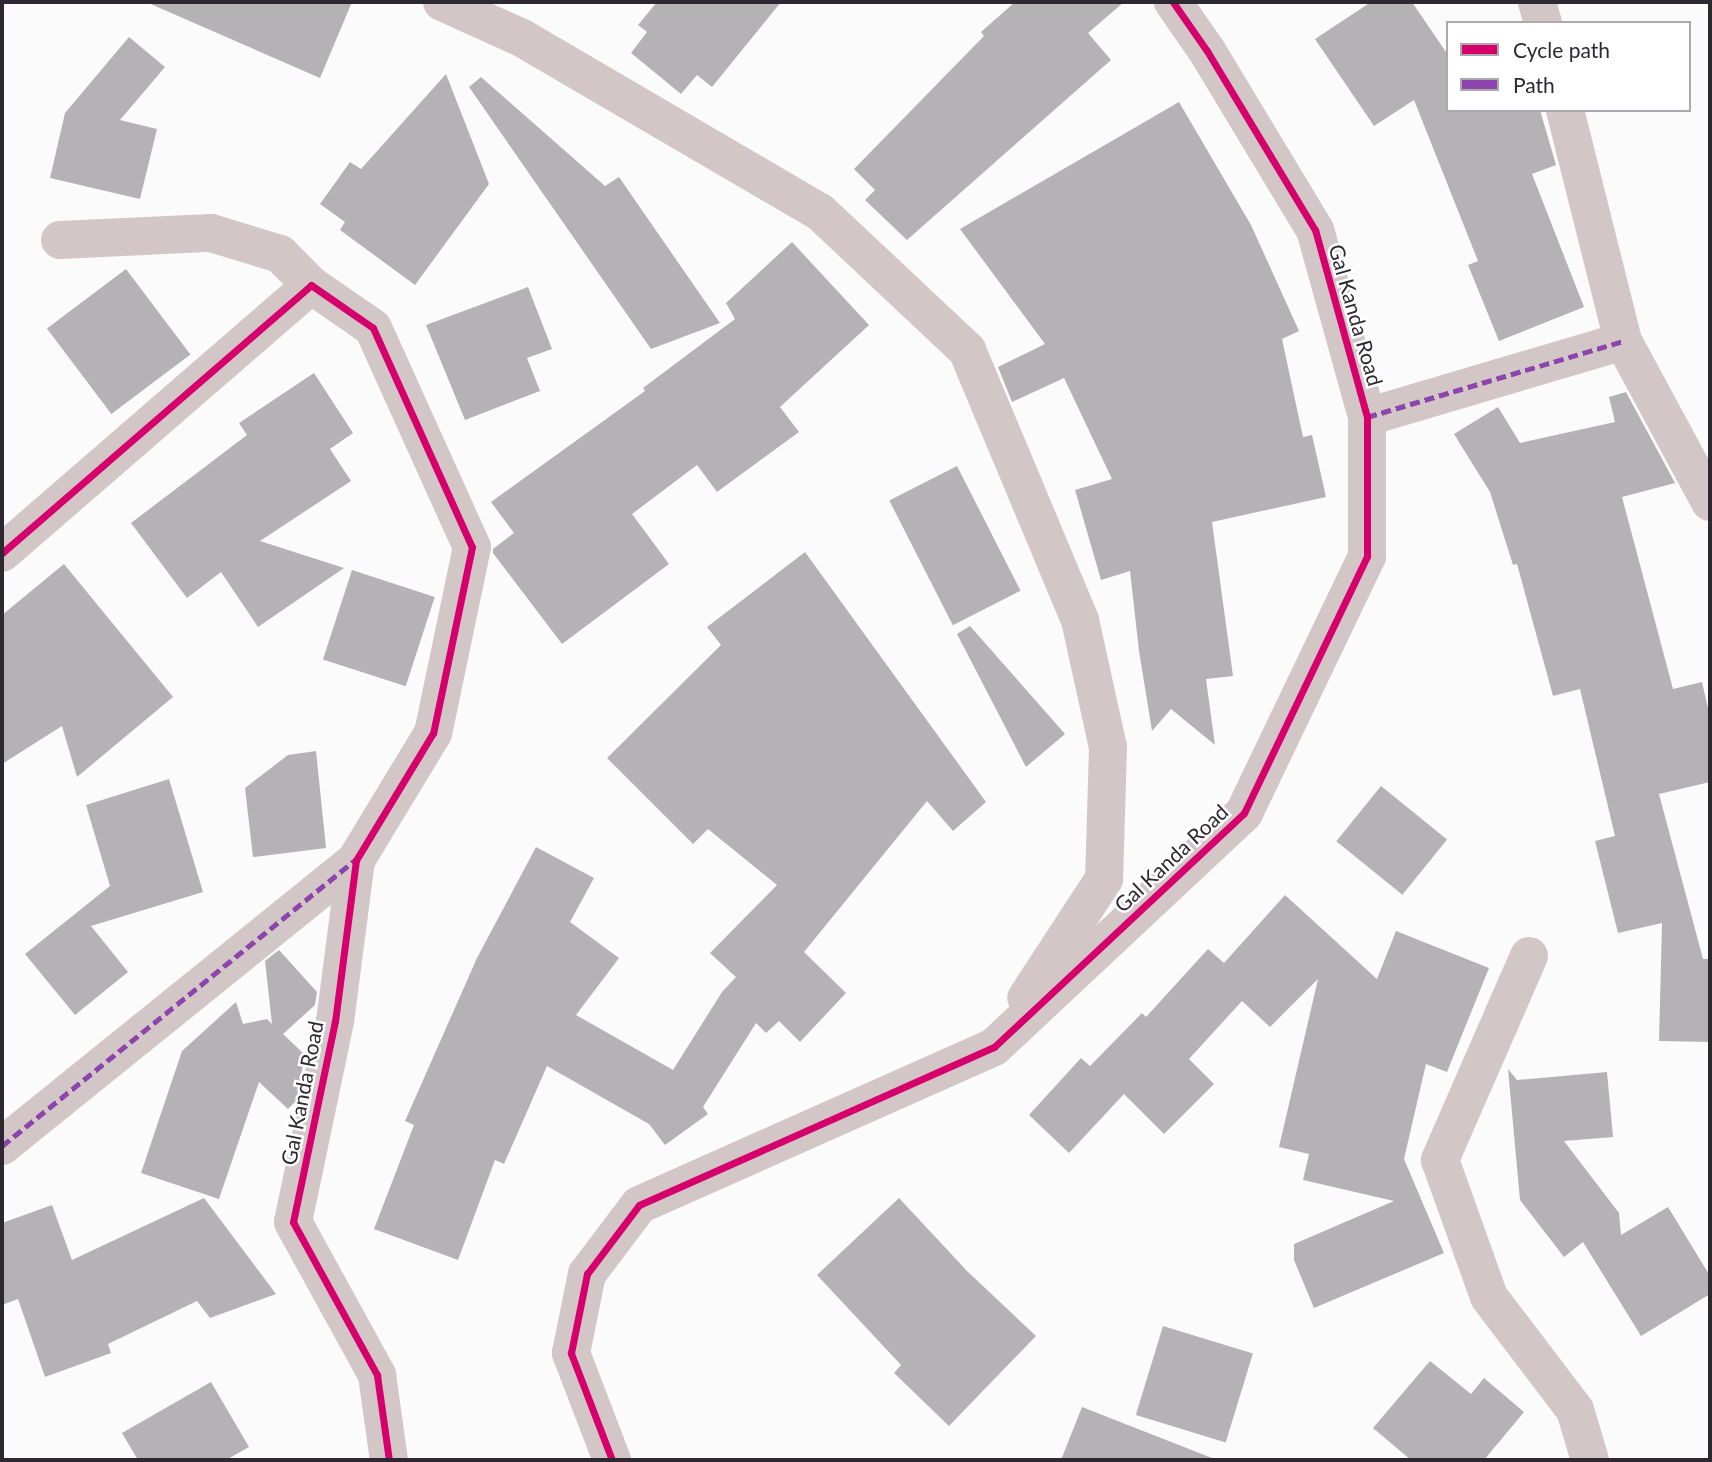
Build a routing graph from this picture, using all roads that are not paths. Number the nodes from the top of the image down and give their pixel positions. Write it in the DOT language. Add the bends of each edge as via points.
graph roads {
  1 [pos="442,2"];
  2 [pos="1173,2"];
  3 [pos="1537,2"];
  4 [pos="1542,21"];
  5 [pos="1566,112"];
  6 [pos="60,240"];
  7 [pos="311,285"];
  8 [pos="1623,341"];
  9 [pos="1367,418"];
  10 [pos="1710,502"];
  11 [pos="2,553"];
  12 [pos="356,860"];
  13 [pos="1529,956"];
  14 [pos="994,1047"];
  15 [pos="2,1146"];
  16 [pos="389,1460"];
  17 [pos="612,1460"];
  18 [pos="1590,1460"];
  1 -- 14 [label="street" via="523,38 820,212 967,350 1080,620 1108,747 1104,878"];
  2 -- 9 [label="street, Gal Kanda Road" via="1315,230"];
  3 -- 4 [label="street"];
  5 -- 8 [label="street"];
  6 -- 7 [label="street, Gal Kanda Road" via="211,233 280,254"];
  7 -- 11 [label="street"];
  7 -- 12 [label="street, Gal Kanda Road" via="373,328 472,547 433,733"];
  8 -- 9 [label="street"];
  8 -- 10 [label="street"];
  9 -- 14 [label="street, Gal Kanda Road" via="1367,556 1244,813"];
  12 -- 15 [label="street"];
  12 -- 16 [label="street, Gal Kanda Road" via="335,1021 293,1222 377,1375"];
  13 -- 18 [label="street" via="1440,1160 1489,1297 1575,1410"];
  14 -- 17 [label="street, Gal Kanda Road" via="639,1205 587,1274 571,1353"];
}
